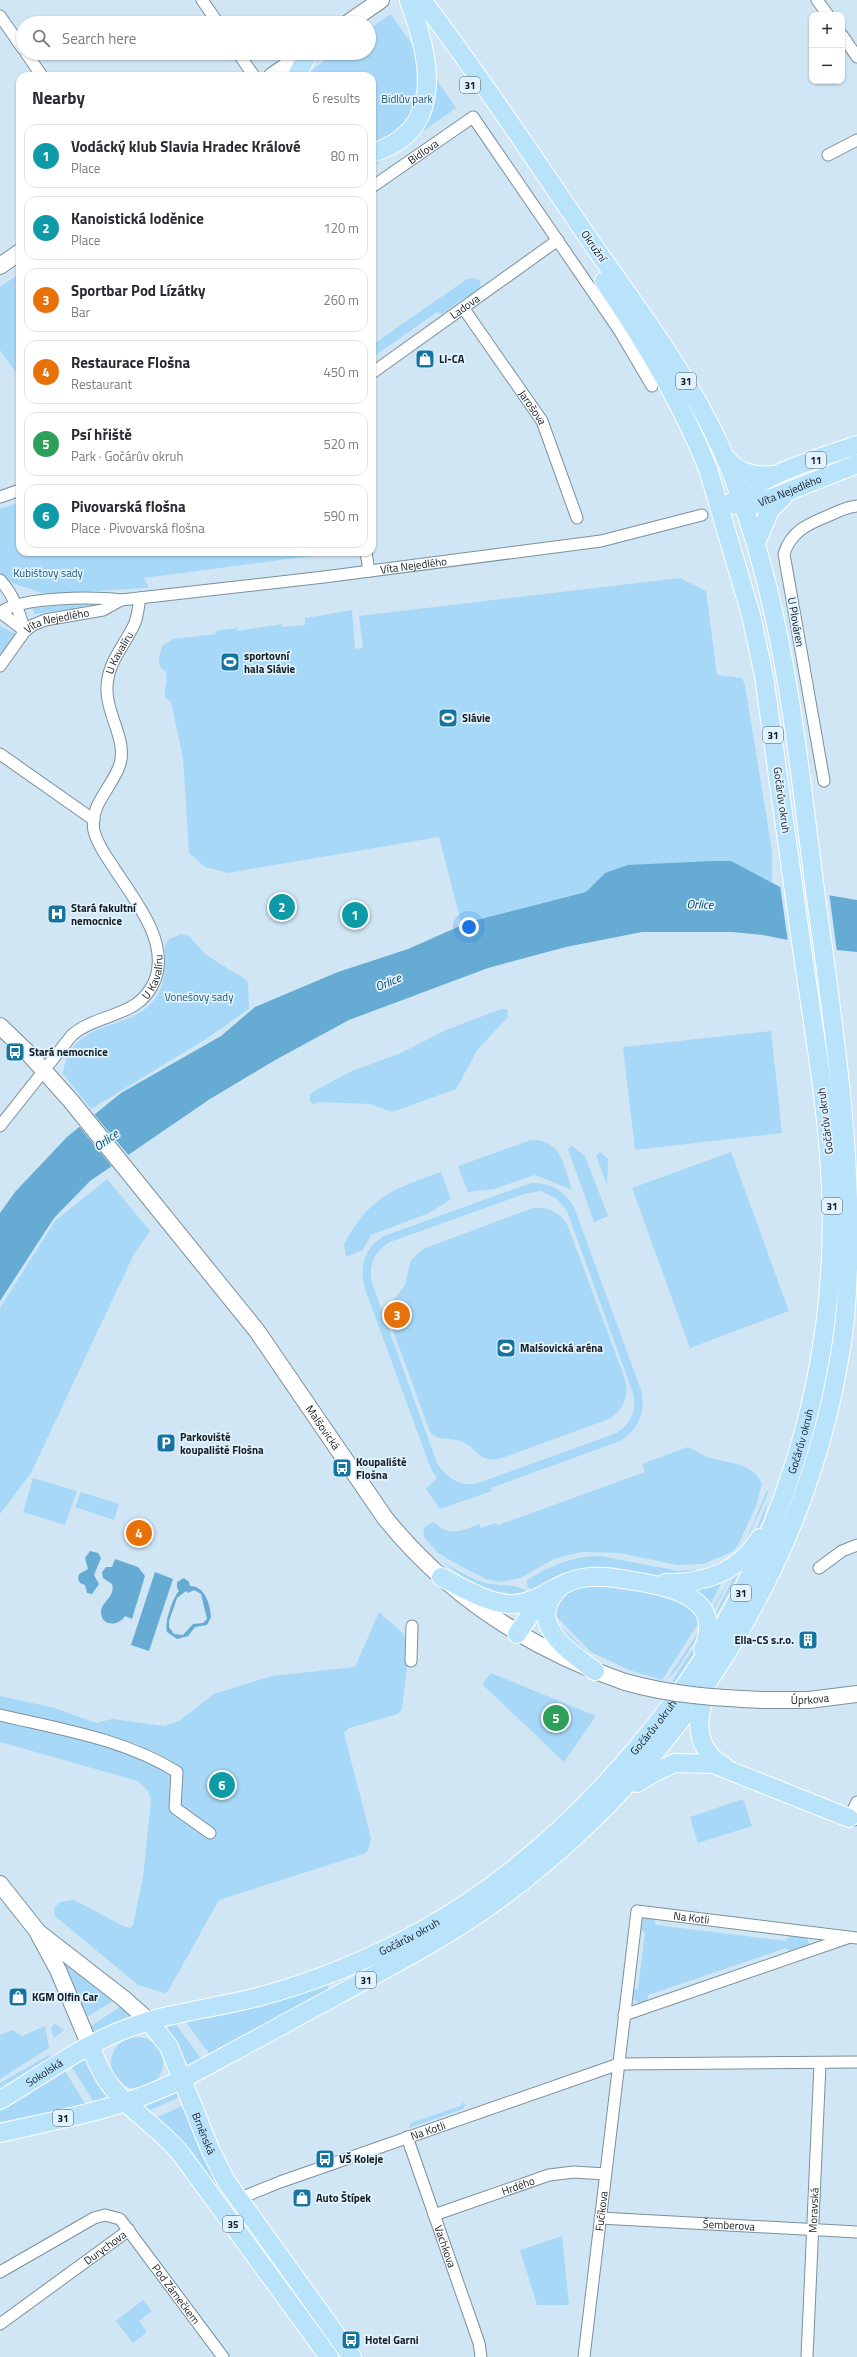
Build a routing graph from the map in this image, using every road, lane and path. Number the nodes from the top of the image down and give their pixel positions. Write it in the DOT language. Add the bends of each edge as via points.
graph roads {
  1 [pos="202,0"];
  2 [pos="381,0"];
  3 [pos="413,0"];
  4 [pos="818,0"];
  5 [pos="826,12"];
  6 [pos="0,16"];
  7 [pos="213,16"];
  8 [pos="358,16"];
  9 [pos="16,39"];
  10 [pos="845,39"];
  11 [pos="857,57"];
  12 [pos="31,60"];
  13 [pos="243,60"];
  14 [pos="295,60"];
  15 [pos="305,60"];
  16 [pos="39,72"];
  17 [pos="251,72"];
  18 [pos="278,72"];
  19 [pos="299,72"];
  20 [pos="857,140"];
  21 [pos="376,151"];
  22 [pos="828,155"];
  23 [pos="534,169"];
  24 [pos="376,184"];
  25 [pos="558,240"];
  26 [pos="16,255"];
  27 [pos="0,266"];
  28 [pos="464,309"];
  29 [pos="376,370"];
  30 [pos="652,386"];
  31 [pos="857,445"];
  32 [pos="725,457"];
  33 [pos="857,464"];
  34 [pos="708,469"];
  35 [pos="769,478"];
  36 [pos="16,491"];
  37 [pos="789,492"];
  38 [pos="0,497"];
  39 [pos="740,501"];
  40 [pos="857,506"];
  41 [pos="702,515"];
  42 [pos="577,518"];
  43 [pos="728,536"];
  44 [pos="756,543"];
  45 [pos="367,556"];
  46 [pos="369,571"];
  47 [pos="0,580"];
  48 [pos="140,598"];
  49 [pos="121,600"];
  50 [pos="17,605"];
  51 [pos="0,612"];
  52 [pos="26,632"];
  53 [pos="0,666"];
  54 [pos="0,754"];
  55 [pos="824,781"];
  56 [pos="94,820"];
  57 [pos="0,1026"];
  58 [pos="44,1070"];
  59 [pos="0,1126"];
  60 [pos="854,1222"];
  61 [pos="782,1502"];
  62 [pos="857,1545"];
  63 [pos="819,1568"];
  64 [pos="441,1577"];
  65 [pos="569,1582"];
  66 [pos="639,1582"];
  67 [pos="412,1626"];
  68 [pos="517,1634"];
  69 [pos="411,1661"];
  70 [pos="595,1671"];
  71 [pos="716,1671"];
  72 [pos="690,1679"];
  73 [pos="625,1682"];
  74 [pos="857,1694"];
  75 [pos="0,1715"];
  76 [pos="730,1769"];
  77 [pos="618,1796"];
  78 [pos="857,1802"];
  79 [pos="853,1820"];
  80 [pos="210,1833"];
  81 [pos="0,1884"];
  82 [pos="38,1932"];
  83 [pos="853,1938"];
  84 [pos="624,2015"];
  85 [pos="149,2021"];
  86 [pos="90,2046"];
  87 [pos="857,2062"];
  88 [pos="619,2064"];
  89 [pos="820,2064"];
  90 [pos="183,2079"];
  91 [pos="0,2100"];
  92 [pos="126,2102"];
  93 [pos="0,2133"];
  94 [pos="407,2137"];
  95 [pos="605,2174"];
  96 [pos="238,2199"];
  97 [pos="434,2215"];
  98 [pos="600,2218"];
  99 [pos="813,2229"];
  100 [pos="129,2230"];
  101 [pos="857,2232"];
  102 [pos="0,2272"];
  103 [pos="0,2324"];
  104 [pos="223,2357"];
  105 [pos="329,2357"];
  106 [pos="352,2357"];
  107 [pos="481,2357"];
  108 [pos="584,2357"];
  109 [pos="807,2357"];
  1 -- 7 [label="street"];
  2 -- 8 [label="street"];
  3 -- 21 [label="main road" via="425,49 428,72 426,95 410,129 390,146"];
  3 -- 23 [label="main road, Okružní / 31"];
  4 -- 5 [label="street"];
  6 -- 9 [label="street"];
  10 -- 11 [label="street"];
  12 -- 16 [label="street"];
  13 -- 17 [label="street"];
  14 -- 18 [label="street"];
  15 -- 19 [label="main road"];
  20 -- 22 [label="street"];
  23 -- 32 [label="main road, Okružní / 31" via="678,367"];
  23 -- 34 [label="main road, Okružní / 31" via="650,355 684,414"];
  24 -- 25 [label="street, Bidlova" via="473,117"];
  25 -- 28 [label="street, Ladova"];
  25 -- 30 [label="street" via="619,330"];
  26 -- 27 [label="street"];
  28 -- 29 [label="street, Ladova"];
  28 -- 42 [label="street, Jarošova" via="542,422"];
  31 -- 35 [label="main road, Víta Nejedlého / 11"];
  32 -- 35 [label="main road" via="736,469"];
  32 -- 39 [label="main road, Okružní / 31"];
  33 -- 37 [label="main road, Víta Nejedlého / 11"];
  34 -- 39 [label="main road" via="719,489"];
  34 -- 43 [label="main road, Gočárův okruh / 31"];
  35 -- 39 [label="main road, Víta Nejedlého"];
  36 -- 38 [label="street"];
  37 -- 39 [label="main road, Víta Nejedlého / 11" via="756,504"];
  37 -- 44 [label="main road" via="770,510"];
  39 -- 43 [label="main road" via="728,518"];
  39 -- 44 [label="main road, Gočárův okruh / 31"];
  40 -- 55 [label="street, U Plováren" via="804,526 791,538 784,554"];
  41 -- 46 [label="street, Víta Nejedlého" via="601,541"];
  43 -- 61 [label="main road, Gočárův okruh / 31" via="763,668 829,1147 832,1234 830,1276 819,1370"];
  44 -- 60 [label="main road, Gočárův okruh / 31" via="770,590 785,666 847,1131"];
  45 -- 46 [label="street"];
  46 -- 48 [label="street, Víta Nejedlého"];
  47 -- 50 [label="street"];
  48 -- 49 [label="street, Víta Nejedlého"];
  48 -- 56 [label="street, U Kavalíru" via="134,625 112,661 107,679 109,708 122,755 120,765 99,801"];
  49 -- 50 [label="street, Víta Nejedlého" via="98,597"];
  49 -- 52 [label="street, Víta Nejedlého" via="103,610 45,620 33,625"];
  50 -- 51 [label="street, Víta Nejedlého"];
  50 -- 52 [label="street"];
  51 -- 52 [label="street, Víta Nejedlého"];
  52 -- 53 [label="street"];
  54 -- 56 [label="street"];
  56 -- 58 [label="street, U Kavalíru" via="97,841 141,911 156,942 159,950 156,978 141,1001 132,1008 79,1029"];
  57 -- 58 [label="street, Malšovická"];
  58 -- 59 [label="street, U Kavalíru"];
  58 -- 64 [label="street, Malšovická" via="138,1182 257,1331 384,1518"];
  60 -- 71 [label="main road, Gočárův okruh / 31" via="838,1362 813,1464 777,1560"];
  61 -- 66 [label="main road" via="754,1547 741,1561 727,1570 687,1583"];
  61 -- 72 [label="main road, Gočárův okruh / 31" via="751,1575 711,1648"];
  62 -- 63 [label="street" via="842,1551"];
  64 -- 65 [label="main road" via="491,1600 506,1604 530,1601"];
  64 -- 68 [label="street, Malšovická" via="489,1616"];
  65 -- 66 [label="main road" via="593,1576"];
  65 -- 68 [label="main road" via="553,1591 540,1603"];
  65 -- 70 [label="main road" via="558,1590 548,1604 547,1623 558,1641"];
  66 -- 72 [label="main road" via="686,1595 699,1604 706,1616 708,1635"];
  67 -- 69 [label="street"];
  68 -- 70 [label="street, Malšovická"];
  70 -- 73 [label="street, Malšovická"];
  71 -- 76 [label="main road" via="700,1709 699,1734 708,1754"];
  71 -- 77 [label="main road, Gočárův okruh / 31" via="681,1722"];
  72 -- 85 [label="main road, Gočárův okruh / 31" via="643,1742 603,1788 523,1861 449,1914 398,1943 304,1982 257,1997"];
  73 -- 74 [label="street, Úprkova, bridge" via="676,1694 763,1700 809,1700"];
  75 -- 80 [label="street" via="106,1740 156,1759 177,1772 175,1808"];
  76 -- 77 [label="main road" via="706,1762 675,1763 653,1773"];
  76 -- 79 [label="main road"];
  77 -- 90 [label="main road, Gočárův okruh / 31" via="540,1867 463,1924"];
  78 -- 79 [label="street"];
  81 -- 82 [label="street, Brněnská"];
  82 -- 85 [label="street, Brněnská"];
  82 -- 86 [label="street, Brněnská" via="58,1970"];
  83 -- 84 [label="street, Na Kotli"];
  83 -- 84 [label="street, Na Kotli" via="637,1911"];
  84 -- 88 [label="street, Na Kotli"];
  85 -- 86 [label="main road, Gočárův okruh / 31"];
  85 -- 90 [label="main road, Brněnská / 35" via="169,2047"];
  86 -- 91 [label="main road, Sokolská / 31"];
  86 -- 92 [label="main road, Brněnská / 35" via="105,2077"];
  87 -- 89 [label="street, Na Kotli"];
  88 -- 89 [label="street, Na Kotli"];
  88 -- 94 [label="street, Na Kotli"];
  88 -- 95 [label="street, Fučíkova"];
  89 -- 99 [label="street, Moravská"];
  90 -- 92 [label="main road, Gočárův okruh / 31"];
  90 -- 96 [label="main road, Brněnská / 35" via="219,2168"];
  92 -- 93 [label="main road, 31"];
  92 -- 105 [label="main road, Brněnská / 35" via="166,2136 181,2154"];
  94 -- 96 [label="street, Na Kotli"];
  94 -- 97 [label="street, Vachkova"];
  95 -- 97 [label="street, Hrdého" via="574,2172 550,2175"];
  95 -- 98 [label="street, Fučíkova"];
  96 -- 106 [label="main road, Brněnská / 35"];
  97 -- 107 [label="street, Vachkova" via="479,2343"];
  98 -- 99 [label="street, Šemberova"];
  98 -- 108 [label="street, Fučíkova"];
  99 -- 101 [label="street, Šemberova"];
  99 -- 109 [label="street, Moravská"];
  100 -- 102 [label="street, Durychova" via="120,2219 105,2215 94,2218"];
  100 -- 103 [label="street, Durychova"];
  100 -- 104 [label="street, Pod Zámečkem"];
}
